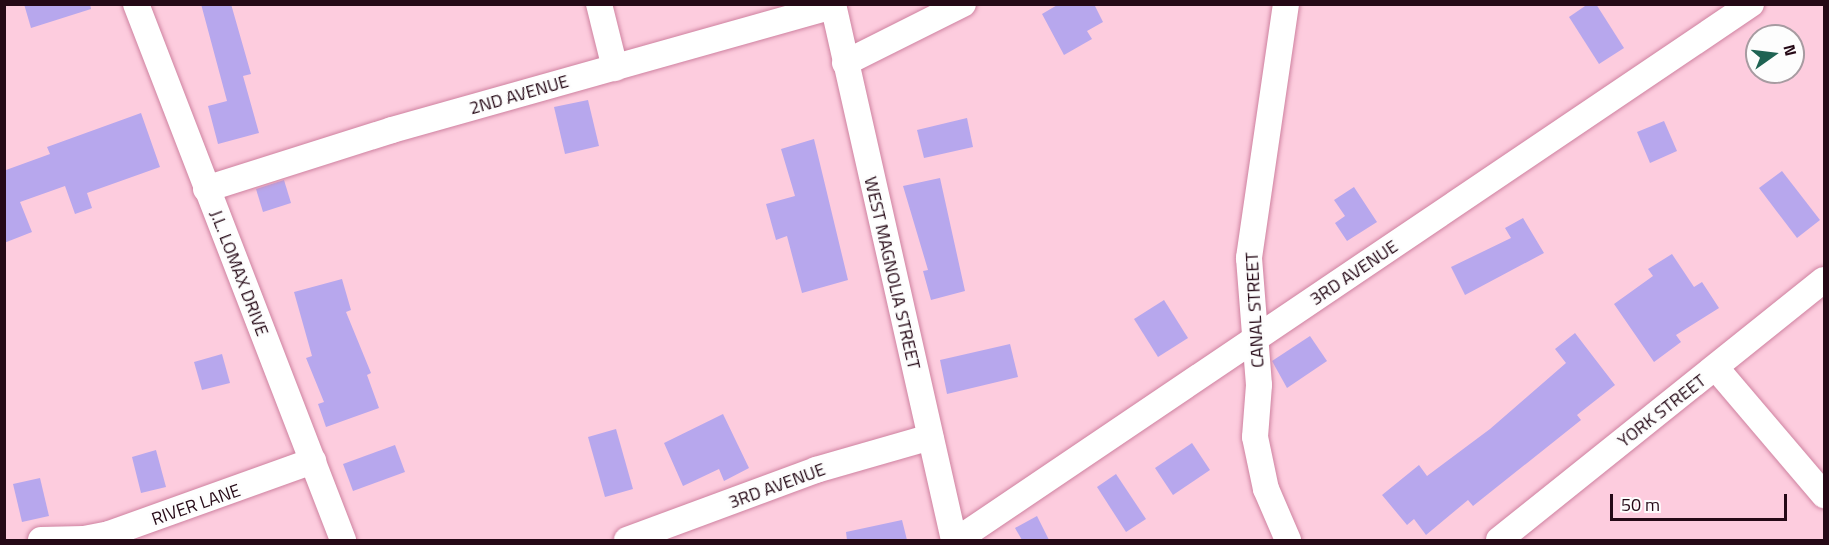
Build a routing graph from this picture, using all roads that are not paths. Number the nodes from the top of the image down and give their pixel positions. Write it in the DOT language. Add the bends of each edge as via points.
graph roads {
  1 [pos="136,4"];
  2 [pos="599,4"];
  3 [pos="963,4"];
  4 [pos="1286,4"];
  5 [pos="1750,4"];
  6 [pos="833,5"];
  7 [pos="845,63"];
  8 [pos="615,69"];
  9 [pos="206,189"];
  10 [pos="1824,280"];
  11 [pos="1256,338"];
  12 [pos="1716,368"];
  13 [pos="930,437"];
  14 [pos="313,461"];
  15 [pos="1824,495"];
  16 [pos="41,540"];
  17 [pos="344,540"];
  18 [pos="627,540"];
  19 [pos="956,540"];
  20 [pos="1288,540"];
  21 [pos="1499,540"];
  1 -- 9 [label="street, J.L. LOMAX DRIVE"];
  2 -- 8 [label="street"];
  3 -- 7 [label="street"];
  4 -- 11 [label="street, CANAL STREET" via="1249,258"];
  5 -- 11 [label="street, 3RD AVENUE"];
  6 -- 7 [label="street, WEST MAGNOLIA STREET"];
  6 -- 8 [label="street, 2ND AVENUE"];
  7 -- 13 [label="street, WEST MAGNOLIA STREET"];
  8 -- 9 [label="street, 2ND AVENUE" via="392,130"];
  9 -- 14 [label="street, J.L. LOMAX DRIVE"];
  10 -- 12 [label="street, YORK STREET"];
  11 -- 19 [label="street, 3RD AVENUE"];
  11 -- 20 [label="street, CANAL STREET" via="1256,437 1266,489"];
  12 -- 15 [label="street"];
  12 -- 21 [label="street, YORK STREET"];
  13 -- 18 [label="street, 3RD AVENUE" via="816,470"];
  13 -- 19 [label="street, WEST MAGNOLIA STREET"];
  14 -- 16 [label="street, RIVER LANE" via="109,534 84,540"];
  14 -- 17 [label="street, J.L. LOMAX DRIVE"];
}
